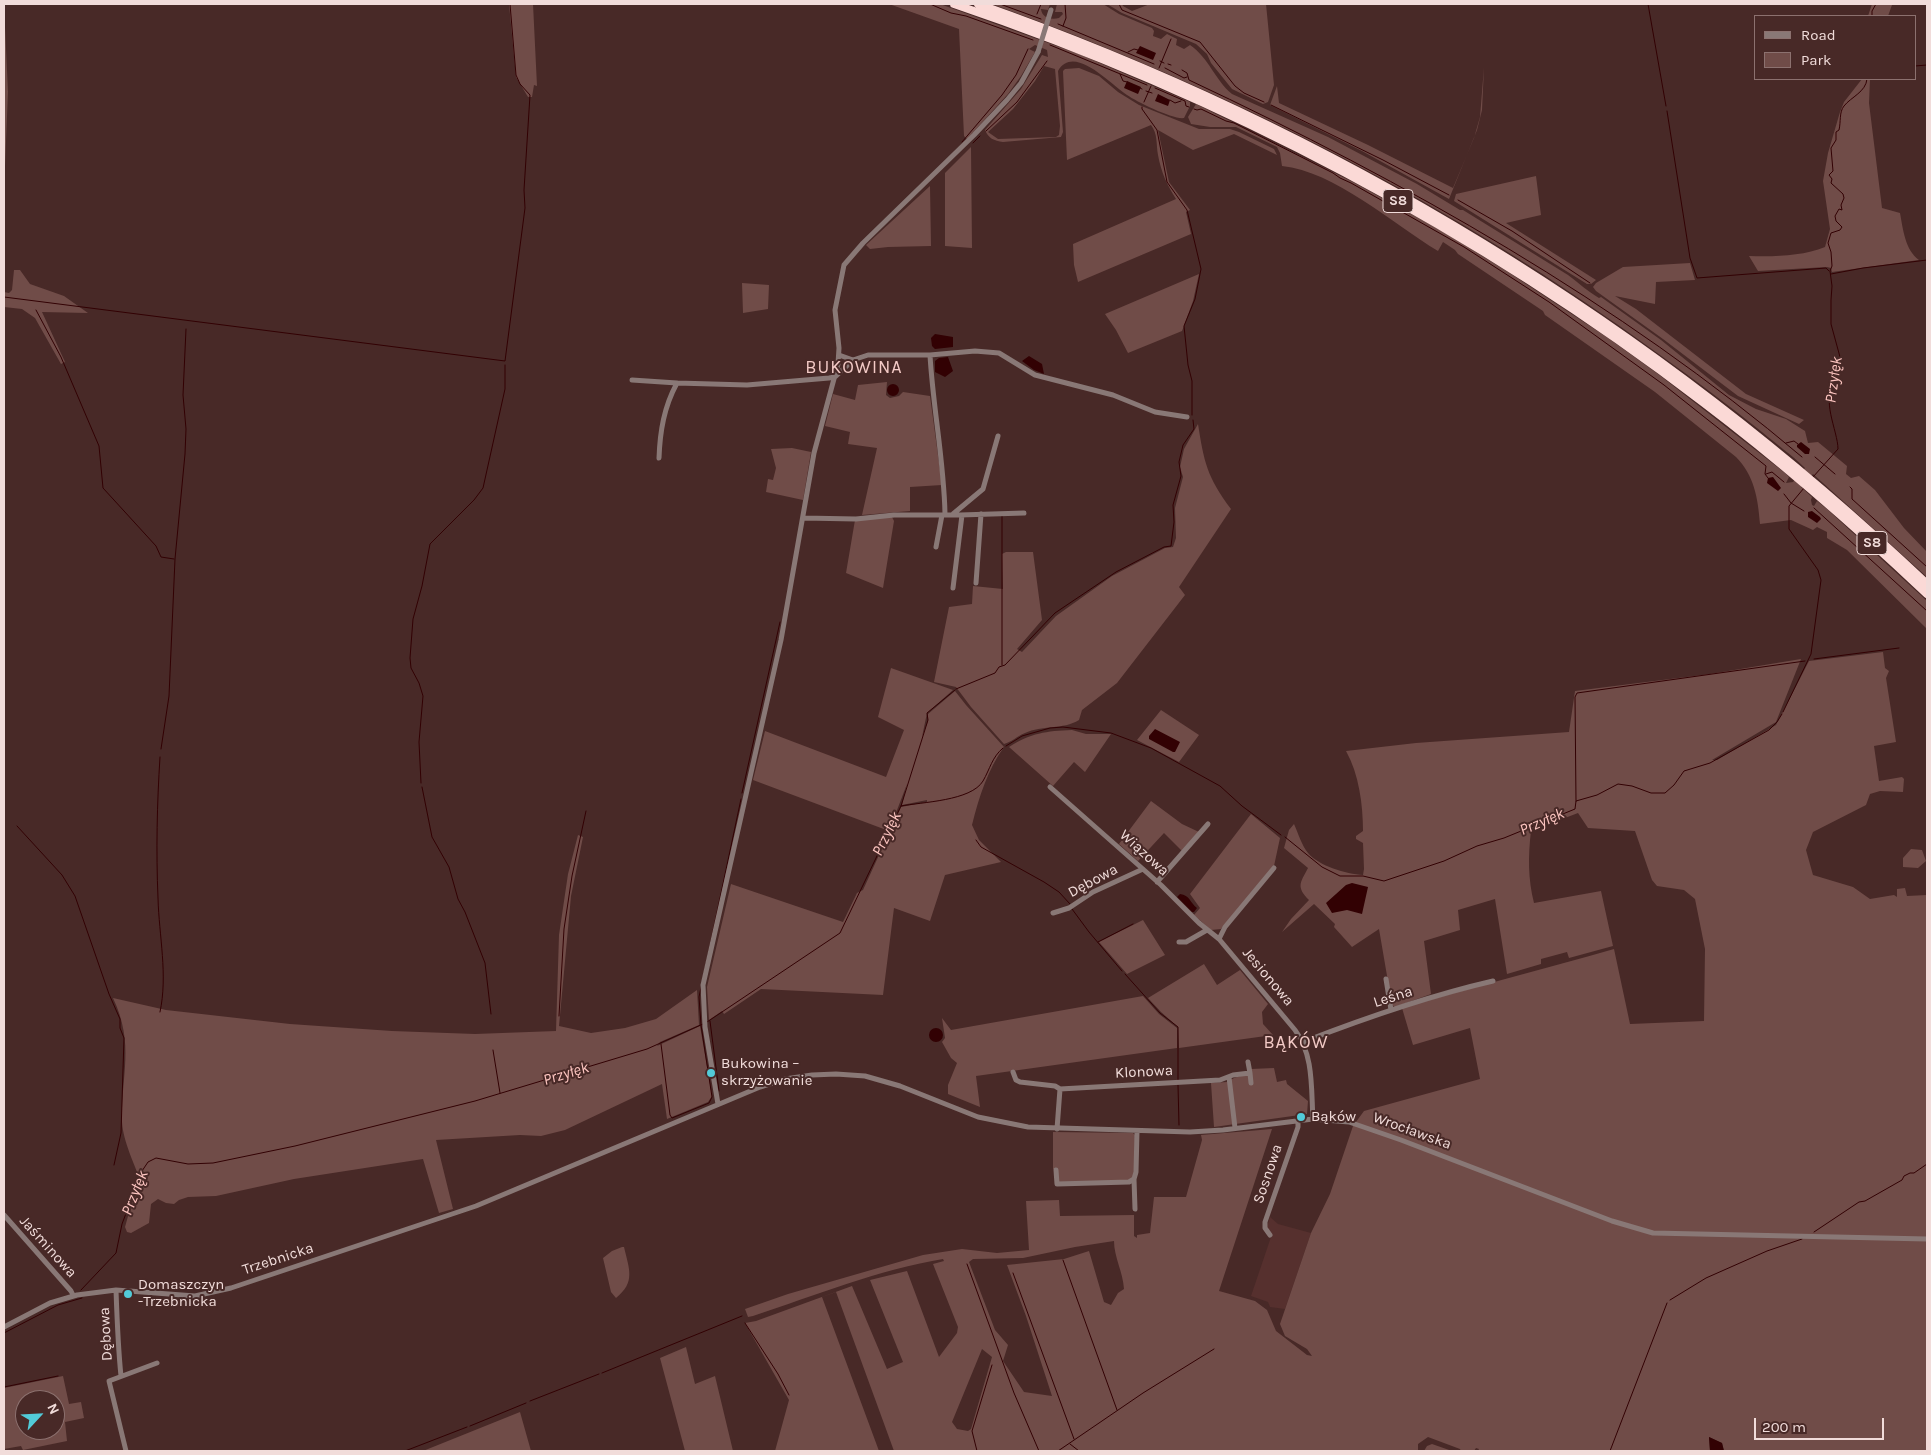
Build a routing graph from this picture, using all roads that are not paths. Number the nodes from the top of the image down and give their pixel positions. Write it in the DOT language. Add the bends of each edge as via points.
graph roads {
  1 [pos="954,4"];
  2 [pos="978,4"];
  3 [pos="1052,4"];
  4 [pos="839,355"];
  5 [pos="930,355"];
  6 [pos="853,360"];
  7 [pos="835,378"];
  8 [pos="632,380"];
  9 [pos="677,383"];
  10 [pos="1187,417"];
  11 [pos="998,436"];
  12 [pos="659,458"];
  13 [pos="1800,474"];
  14 [pos="1818,490"];
  15 [pos="1024,512"];
  16 [pos="944,514"];
  17 [pos="981,514"];
  18 [pos="953,515"];
  19 [pos="962,515"];
  20 [pos="803,518"];
  21 [pos="936,547"];
  22 [pos="976,583"];
  23 [pos="1927,584"];
  24 [pos="953,588"];
  25 [pos="1927,594"];
  26 [pos="1050,787"];
  27 [pos="1208,824"];
  28 [pos="1274,868"];
  29 [pos="1143,869"];
  30 [pos="1157,882"];
  31 [pos="1054,912"];
  32 [pos="1207,930"];
  33 [pos="1219,938"];
  34 [pos="1179,942"];
  35 [pos="1386,979"];
  36 [pos="1492,981"];
  37 [pos="1391,1010"];
  38 [pos="1303,1042"];
  39 [pos="1248,1062"];
  40 [pos="1013,1072"];
  41 [pos="1250,1073"];
  42 [pos="1229,1077"];
  43 [pos="1251,1083"];
  44 [pos="1060,1089"];
  45 [pos="718,1104"];
  46 [pos="1313,1119"];
  47 [pos="1298,1120"];
  48 [pos="1235,1128"];
  49 [pos="1057,1129"];
  50 [pos="1137,1131"];
  51 [pos="1056,1170"];
  52 [pos="1134,1179"];
  53 [pos="1136,1209"];
  54 [pos="4,1215"];
  55 [pos="8,1220"];
  56 [pos="4,1225"];
  57 [pos="1270,1235"];
  58 [pos="1927,1239"];
  59 [pos="116,1290"];
  60 [pos="75,1295"];
  61 [pos="4,1327"];
  62 [pos="157,1363"];
  63 [pos="121,1376"];
  64 [pos="126,1451"];
  1 -- 13 [label="highway, S8" via="1065,44 1166,86 1286,142 1408,207 1610,334"];
  2 -- 13 [label="highway, S8" via="1073,38 1187,86 1303,142 1411,200 1524,268 1616,329 1712,399"];
  3 -- 4 [label="street, bridge" via="1038,52 1021,82 995,113 844,265 835,310"];
  4 -- 6 [label="street"];
  4 -- 7 [label="street"];
  5 -- 6 [label="street" via="868,355"];
  5 -- 10 [label="street" via="974,351 999,353 1035,375 1113,395 1154,412"];
  5 -- 16 [label="street"];
  6 -- 7 [label="street"];
  7 -- 9 [label="street" via="747,385"];
  7 -- 20 [label="street" via="814,453"];
  8 -- 9 [label="street"];
  9 -- 12 [label="street" via="666,407"];
  11 -- 18 [label="street" via="983,489"];
  13 -- 14 [label="highway, S8"];
  14 -- 23 [label="highway, S8"];
  14 -- 25 [label="highway, S8"];
  15 -- 17 [label="street"];
  16 -- 18 [label="street"];
  16 -- 20 [label="street" via="856,519"];
  16 -- 21 [label="street"];
  17 -- 19 [label="street"];
  17 -- 22 [label="street"];
  18 -- 19 [label="street"];
  19 -- 24 [label="street"];
  20 -- 45 [label="street" via="781,640 703,985 704,1020"];
  26 -- 29 [label="street, Wiązowa"];
  27 -- 30 [label="street"];
  28 -- 33 [label="street"];
  29 -- 30 [label="street, Wiązowa"];
  29 -- 31 [label="street, Dębowa" via="1093,892 1069,908"];
  30 -- 32 [label="street, Wiązowa"];
  32 -- 33 [label="street, Wiązowa"];
  32 -- 34 [label="street" via="1186,942"];
  33 -- 38 [label="street, Jesionowa"];
  35 -- 37 [label="street"];
  36 -- 37 [label="street, Leśna"];
  37 -- 38 [label="street, Leśna"];
  38 -- 46 [label="street, Jesionowa" via="1309,1065"];
  39 -- 41 [label="street"];
  40 -- 44 [label="street, Klonowa" via="1020,1082"];
  41 -- 42 [label="street, Klonowa"];
  41 -- 43 [label="street"];
  42 -- 44 [label="street, Klonowa"];
  42 -- 48 [label="street"];
  44 -- 49 [label="street"];
  45 -- 49 [label="street, Wrocławska" via="791,1078 850,1074 887,1081 970,1114 1016,1126"];
  45 -- 59 [label="street, Trzebnicka" via="476,1206 217,1292 181,1296"];
  46 -- 47 [label="street, Wrocławska"];
  46 -- 58 [label="street, Wrocławska" via="1364,1127 1612,1221 1656,1233"];
  47 -- 48 [label="street, Wrocławska"];
  47 -- 57 [label="street, Sosnowa" via="1265,1222"];
  48 -- 50 [label="street, Wrocławska" via="1190,1132"];
  49 -- 50 [label="street, Wrocławska"];
  50 -- 52 [label="street"];
  51 -- 52 [label="street" via="1057,1184 1129,1182"];
  52 -- 53 [label="street"];
  54 -- 55 [label="street, Jaśminowa"];
  55 -- 56 [label="street"];
  55 -- 60 [label="street, Jaśminowa"];
  59 -- 60 [label="street, Trzebnicka"];
  59 -- 63 [label="street, Dębowa"];
  60 -- 61 [label="street, Trzebnicka" via="50,1303"];
  62 -- 63 [label="street, Dębowa"];
  63 -- 64 [label="street, Dębowa" via="108,1383"];
}
